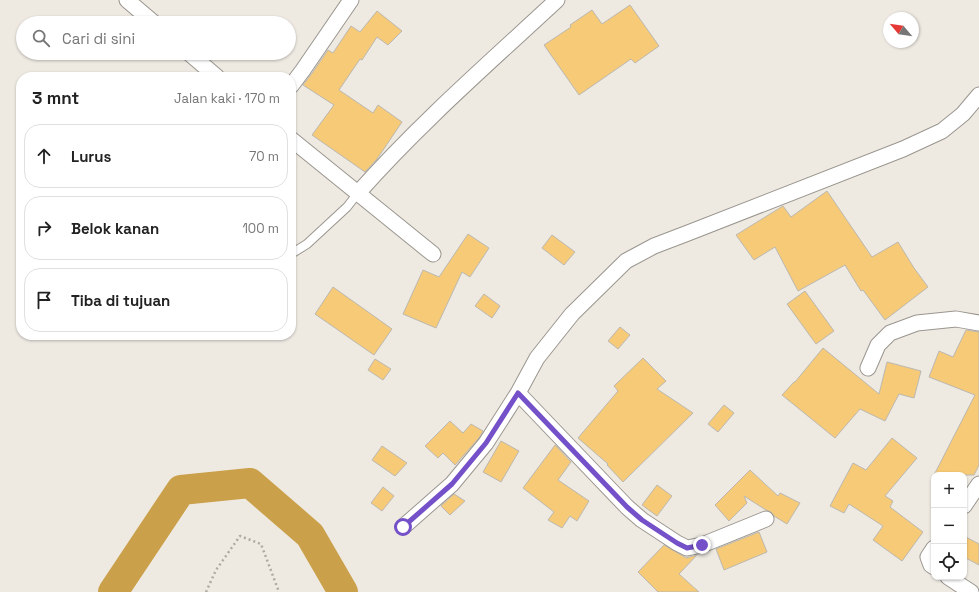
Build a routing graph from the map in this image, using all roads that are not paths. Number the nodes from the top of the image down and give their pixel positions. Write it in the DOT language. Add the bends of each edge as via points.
graph roads {
  1 [pos="127,0"];
  2 [pos="351,0"];
  3 [pos="557,0"];
  4 [pos="146,16"];
  5 [pos="197,60"];
  6 [pos="211,72"];
  7 [pos="296,80"];
  8 [pos="979,95"];
  9 [pos="296,143"];
  10 [pos="358,193"];
  11 [pos="296,251"];
  12 [pos="433,254"];
  13 [pos="979,323"];
  14 [pos="868,368"];
  15 [pos="518,393"];
  16 [pos="979,484"];
  17 [pos="967,502"];
  18 [pos="766,519"];
  19 [pos="403,527"];
  20 [pos="931,552"];
  21 [pos="931,565"];
  22 [pos="953,580"];
  23 [pos="971,592"];
  1 -- 4 [label="street"];
  2 -- 7 [label="street"];
  3 -- 10 [label="street" via="389,159"];
  5 -- 6 [label="street"];
  8 -- 15 [label="street" via="963,114 942,131 910,146 654,246 626,261 572,314 537,358"];
  9 -- 10 [label="street"];
  10 -- 11 [label="lane" via="347,207"];
  10 -- 12 [label="street"];
  13 -- 14 [label="street" via="956,319 916,323 890,333 878,345"];
  15 -- 18 [label="street" via="627,507 677,543 687,548 702,545"];
  15 -- 19 [label="street" via="486,443 452,484"];
  16 -- 17 [label="street"];
  20 -- 21 [label="street" via="928,557"];
  22 -- 23 [label="street"];
}
